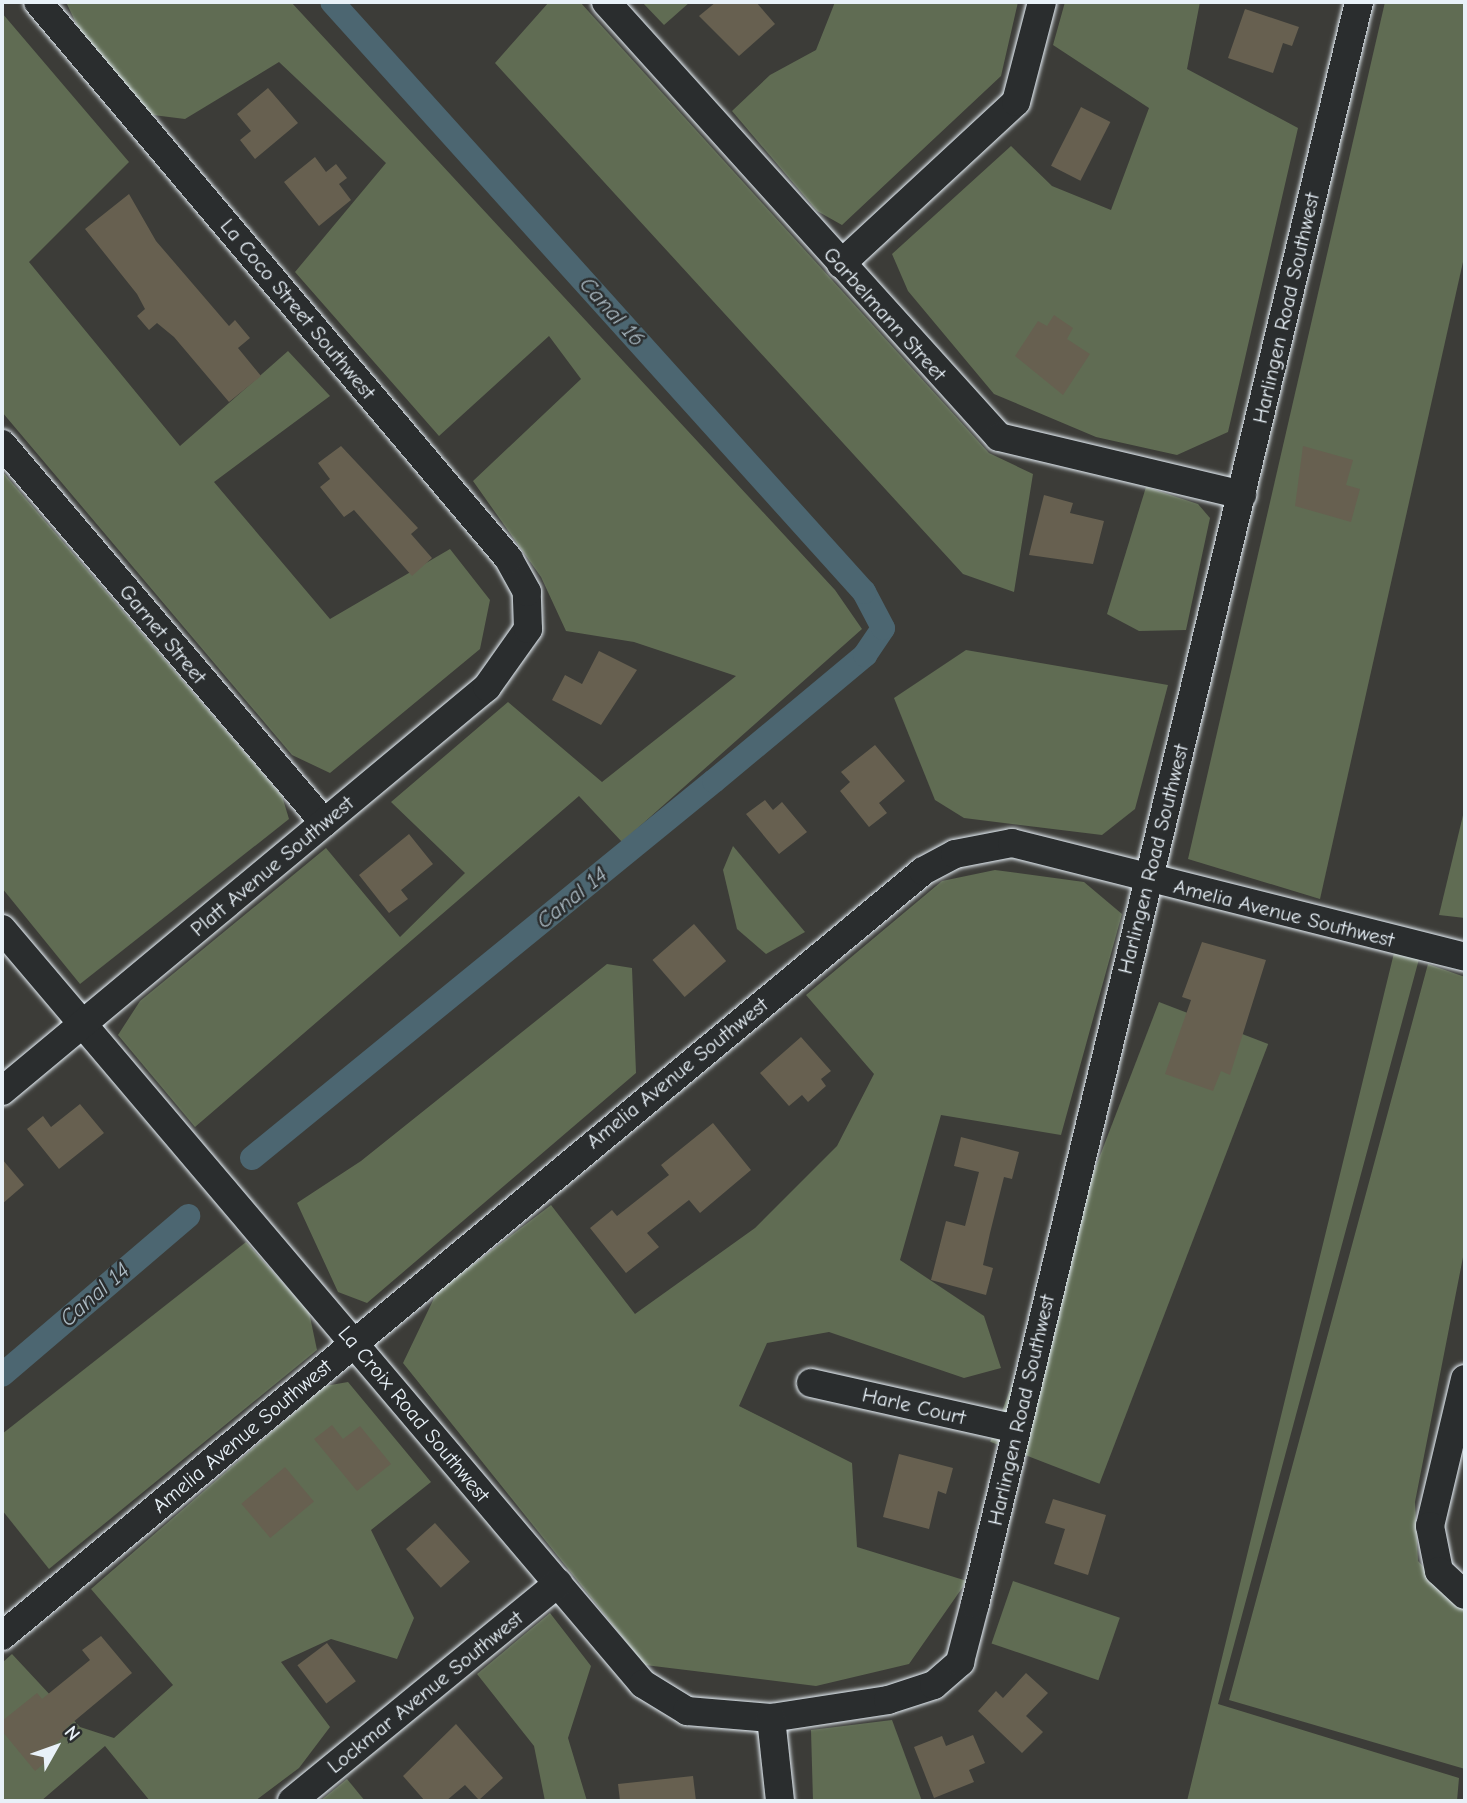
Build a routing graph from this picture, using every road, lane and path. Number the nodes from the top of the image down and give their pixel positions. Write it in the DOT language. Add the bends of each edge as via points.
graph roads {
  1 [pos="38,2"];
  2 [pos="606,2"];
  3 [pos="1042,2"];
  4 [pos="1359,2"];
  5 [pos="841,264"];
  6 [pos="2,444"];
  7 [pos="1242,495"];
  8 [pos="528,629"];
  9 [pos="324,823"];
  10 [pos="1147,880"];
  11 [pos="2,929"];
  12 [pos="1465,957"];
  13 [pos="82,1024"];
  14 [pos="2,1091"];
  15 [pos="354,1343"];
  16 [pos="1465,1379"];
  17 [pos="811,1383"];
  18 [pos="1016,1429"];
  19 [pos="558,1583"];
  20 [pos="1465,1595"];
  21 [pos="2,1636"];
  22 [pos="915,1693"];
  23 [pos="771,1718"];
  24 [pos="292,1801"];
  25 [pos="780,1801"];
  1 -- 8 [label="street, La Coco Street Southwest" via="509,559 527,592"];
  2 -- 5 [label="street, Garbelmann Street"];
  3 -- 5 [label="street" via="1016,102"];
  4 -- 7 [label="street, Harlingen Road Southwest"];
  5 -- 7 [label="street, Garbelmann Street" via="999,437"];
  6 -- 9 [label="street, Garnet Street"];
  7 -- 10 [label="street, Harlingen Road Southwest"];
  8 -- 9 [label="street, Platt Avenue Southwest" via="487,687"];
  9 -- 13 [label="street, Platt Avenue Southwest"];
  10 -- 12 [label="street, Amelia Avenue Southwest"];
  10 -- 15 [label="street, Amelia Avenue Southwest" via="1012,843 955,854 923,871"];
  10 -- 18 [label="street, Harlingen Road Southwest"];
  11 -- 13 [label="street, La Croix Road Southwest"];
  13 -- 14 [label="street, Platt Avenue Southwest"];
  13 -- 15 [label="street, La Croix Road Southwest"];
  15 -- 19 [label="street, La Croix Road Southwest"];
  15 -- 21 [label="street, Amelia Avenue Southwest"];
  16 -- 20 [label="street" via="1430,1526 1439,1571"];
  17 -- 18 [label="street, Harle Court"];
  18 -- 22 [label="street, Harlingen Road Southwest" via="960,1662"];
  19 -- 23 [label="street, La Croix Road Southwest" via="643,1684 687,1711"];
  19 -- 24 [label="street, Lockmar Avenue Southwest"];
  22 -- 23 [label="street, La Croix Road Southwest"];
  23 -- 25 [label="street"];
}
